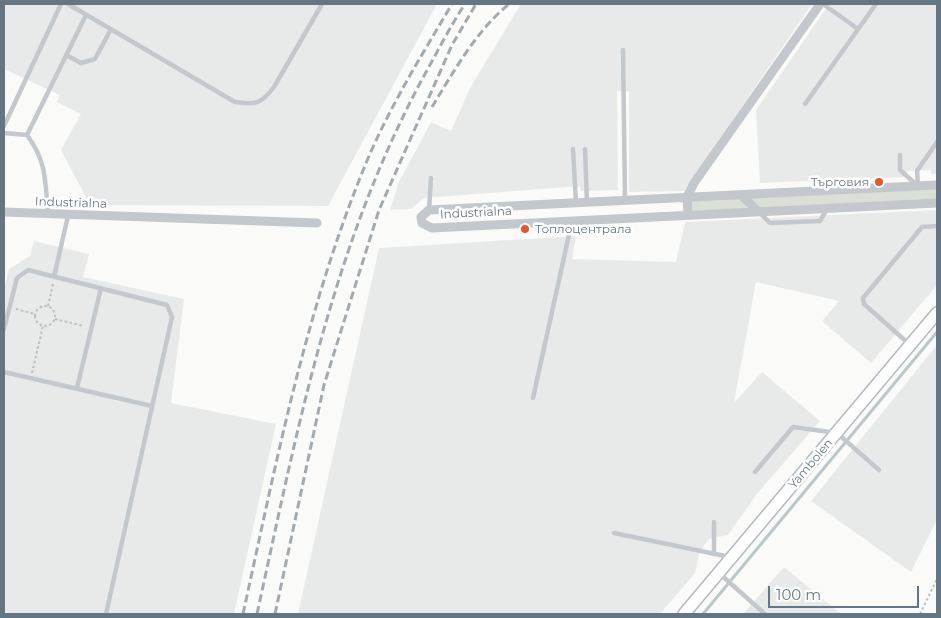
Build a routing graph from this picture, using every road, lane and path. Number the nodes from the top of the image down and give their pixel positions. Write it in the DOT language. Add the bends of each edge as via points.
graph roads {
  1 [pos="61,4"];
  2 [pos="68,4"];
  3 [pos="322,4"];
  4 [pos="822,4"];
  5 [pos="876,4"];
  6 [pos="86,14"];
  7 [pos="111,29"];
  8 [pos="858,30"];
  9 [pos="623,50"];
  10 [pos="66,55"];
  11 [pos="806,104"];
  12 [pos="4,126"];
  13 [pos="4,133"];
  14 [pos="26,135"];
  15 [pos="937,142"];
  16 [pos="573,149"];
  17 [pos="585,149"];
  18 [pos="900,155"];
  19 [pos="431,178"];
  20 [pos="937,185"];
  21 [pos="918,186"];
  22 [pos="840,190"];
  23 [pos="741,195"];
  24 [pos="687,197"];
  25 [pos="625,200"];
  26 [pos="587,202"];
  27 [pos="576,203"];
  28 [pos="937,203"];
  29 [pos="828,208"];
  30 [pos="430,210"];
  31 [pos="4,212"];
  32 [pos="759,212"];
  33 [pos="48,215"];
  34 [pos="688,215"];
  35 [pos="68,216"];
  36 [pos="572,221"];
  37 [pos="316,223"];
  38 [pos="937,226"];
  39 [pos="54,277"];
  40 [pos="101,288"];
  41 [pos="48,306"];
  42 [pos="9,308"];
  43 [pos="937,313"];
  44 [pos="35,314"];
  45 [pos="55,319"];
  46 [pos="43,326"];
  47 [pos="91,328"];
  48 [pos="4,329"];
  49 [pos="910,345"];
  50 [pos="4,372"];
  51 [pos="31,378"];
  52 [pos="77,388"];
  53 [pos="533,398"];
  54 [pos="152,406"];
  55 [pos="837,433"];
  56 [pos="879,470"];
  57 [pos="755,472"];
  58 [pos="714,522"];
  59 [pos="614,533"];
  60 [pos="714,554"];
  61 [pos="732,558"];
  62 [pos="719,573"];
  63 [pos="937,579"];
  64 [pos="106,614"];
  65 [pos="684,614"];
  66 [pos="765,614"];
  67 [pos="920,614"];
  1 -- 12 [label="lane"];
  2 -- 6 [label="lane"];
  3 -- 7 [label="lane" via="274,87 264,99 252,105 235,102"];
  4 -- 8 [label="lane"];
  4 -- 24 [label="street"];
  5 -- 8 [label="lane"];
  6 -- 7 [label="lane"];
  6 -- 10 [label="lane"];
  7 -- 10 [label="lane" via="95,60 81,63"];
  8 -- 11 [label="lane"];
  9 -- 25 [label="lane"];
  10 -- 14 [label="lane"];
  13 -- 14 [label="lane"];
  14 -- 33 [label="lane" via="38,151 45,172"];
  15 -- 21 [label="lane" via="918,171"];
  16 -- 27 [label="lane"];
  17 -- 26 [label="lane"];
  18 -- 21 [label="lane" via="900,170"];
  19 -- 30 [label="lane"];
  20 -- 21 [label="street, Industrialna"];
  21 -- 22 [label="street, Industrialna"];
  22 -- 23 [label="street, Industrialna"];
  22 -- 29 [label="street"];
  23 -- 24 [label="street, Industrialna"];
  23 -- 32 [label="street"];
  24 -- 25 [label="street, Industrialna"];
  24 -- 34 [label="street"];
  25 -- 26 [label="street, Industrialna"];
  26 -- 27 [label="street, Industrialna"];
  27 -- 30 [label="street, Industrialna"];
  27 -- 36 [label="street"];
  28 -- 29 [label="street, Industrialna"];
  29 -- 32 [label="street, Industrialna"];
  30 -- 36 [label="street, Industrialna" via="421,217 422,223 432,228"];
  31 -- 33 [label="street, Industrialna"];
  32 -- 34 [label="street, Industrialna"];
  33 -- 35 [label="street, Industrialna"];
  34 -- 36 [label="street, Industrialna"];
  35 -- 37 [label="street, Industrialna"];
  35 -- 39 [label="lane"];
  36 -- 53 [label="lane"];
  38 -- 49 [label="lane" via="922,227 863,298 864,304"];
  39 -- 40 [label="lane"];
  39 -- 41 [label="path"];
  39 -- 42 [label="lane" via="28,270 22,274 17,278"];
  40 -- 47 [label="lane"];
  40 -- 54 [label="lane" via="167,305 172,317"];
  41 -- 44 [label="path" via="38,308"];
  41 -- 45 [label="path" via="53,310"];
  42 -- 44 [label="path"];
  42 -- 48 [label="lane"];
  43 -- 49 [label="main road, Yambolen"];
  44 -- 46 [label="path"];
  45 -- 46 [label="path" via="49,326"];
  45 -- 47 [label="path"];
  46 -- 51 [label="path"];
  47 -- 52 [label="lane"];
  49 -- 55 [label="main road, Yambolen"];
  50 -- 51 [label="lane"];
  51 -- 52 [label="lane"];
  52 -- 54 [label="lane"];
  54 -- 64 [label="lane"];
  55 -- 56 [label="lane"];
  55 -- 57 [label="lane" via="793,427"];
  55 -- 61 [label="main road, Yambolen"];
  58 -- 60 [label="lane"];
  59 -- 60 [label="lane"];
  60 -- 61 [label="lane"];
  61 -- 62 [label="main road, Yambolen"];
  62 -- 65 [label="main road, Yambolen"];
  62 -- 66 [label="lane"];
  63 -- 67 [label="path"];
}
